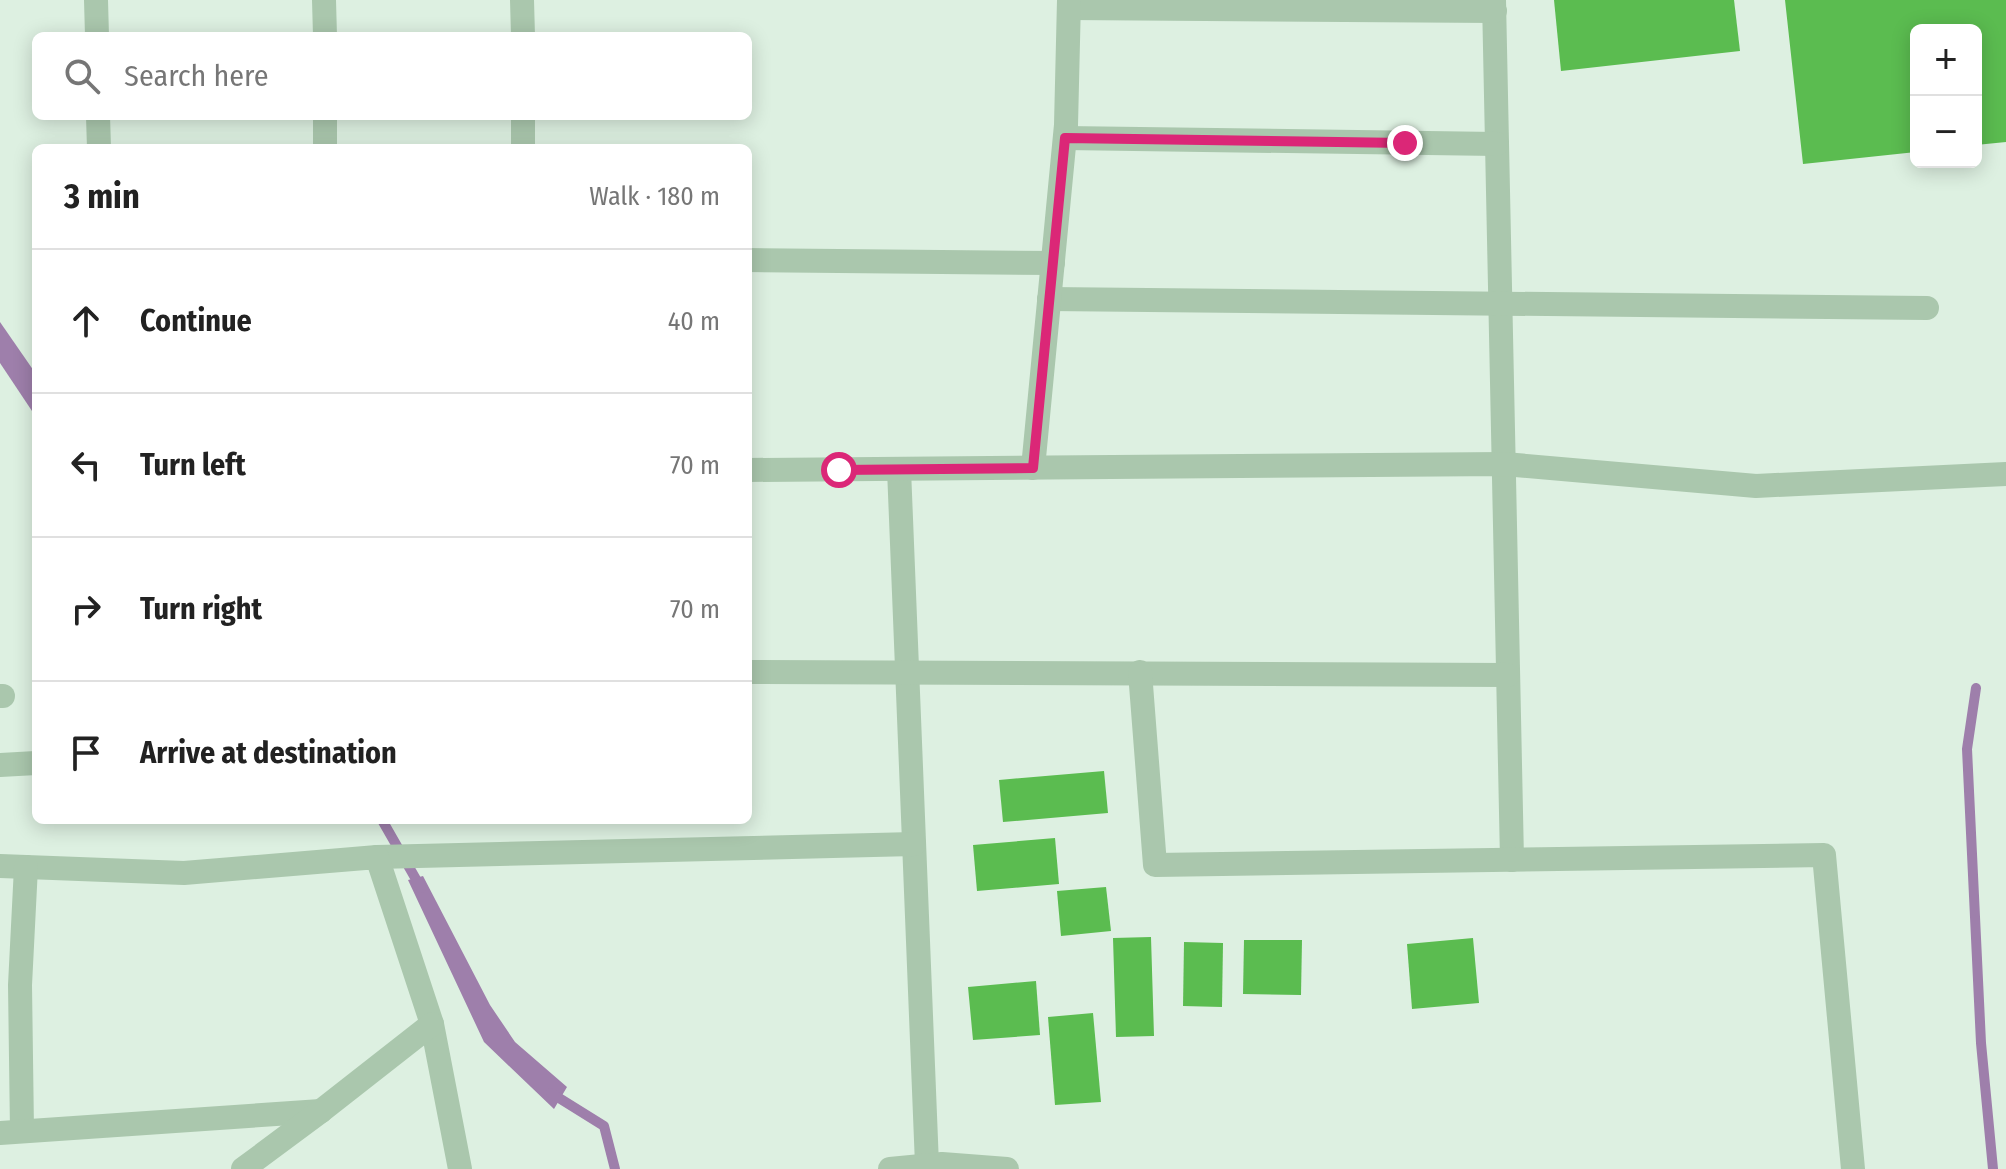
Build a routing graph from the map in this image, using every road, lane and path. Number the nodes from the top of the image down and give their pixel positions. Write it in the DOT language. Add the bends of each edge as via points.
graph roads {
  1 [pos="96,0"];
  2 [pos="324,0"];
  3 [pos="522,0"];
  4 [pos="1069,4"];
  5 [pos="1495,6"];
  6 [pos="97,32"];
  7 [pos="325,32"];
  8 [pos="523,32"];
  9 [pos="98,120"];
  10 [pos="325,120"];
  11 [pos="523,120"];
  12 [pos="1065,138"];
  13 [pos="99,144"];
  14 [pos="325,144"];
  15 [pos="523,144"];
  16 [pos="1497,144"];
  17 [pos="752,260"];
  18 [pos="1053,263"];
  19 [pos="1049,299"];
  20 [pos="1501,304"];
  21 [pos="1927,308"];
  22 [pos="1504,464"];
  23 [pos="1033,468"];
  24 [pos="899,469"];
  25 [pos="752,470"];
  26 [pos="2006,474"];
  27 [pos="752,672"];
  28 [pos="907,672"];
  29 [pos="1140,672"];
  30 [pos="1508,675"];
  31 [pos="32,763"];
  32 [pos="0,765"];
  33 [pos="914,844"];
  34 [pos="377,857"];
  35 [pos="1512,860"];
  36 [pos="0,866"];
  37 [pos="26,867"];
  38 [pos="10,986"];
  39 [pos="432,1024"];
  40 [pos="321,1111"];
  41 [pos="11,1131"];
  42 [pos="927,1165"];
  43 [pos="243,1169"];
  44 [pos="460,1169"];
  45 [pos="890,1169"];
  46 [pos="1007,1169"];
  47 [pos="1853,1169"];
  1 -- 6 [label="street"];
  2 -- 7 [label="street"];
  3 -- 8 [label="street"];
  4 -- 5 [label="street"];
  4 -- 12 [label="street"];
  5 -- 16 [label="street"];
  9 -- 13 [label="street"];
  10 -- 14 [label="street"];
  11 -- 15 [label="street"];
  12 -- 16 [label="street"];
  12 -- 18 [label="street"];
  16 -- 20 [label="street"];
  17 -- 18 [label="street"];
  18 -- 19 [label="street"];
  19 -- 20 [label="street"];
  19 -- 23 [label="street"];
  20 -- 21 [label="street"];
  20 -- 22 [label="street"];
  22 -- 23 [label="street"];
  22 -- 26 [label="street" via="1756,486"];
  22 -- 30 [label="street"];
  23 -- 24 [label="street"];
  24 -- 25 [label="street"];
  24 -- 28 [label="street"];
  27 -- 28 [label="street"];
  28 -- 29 [label="street"];
  28 -- 33 [label="street"];
  29 -- 30 [label="street"];
  29 -- 35 [label="street" via="1155,865"];
  30 -- 35 [label="street"];
  31 -- 32 [label="street"];
  33 -- 34 [label="street"];
  33 -- 42 [label="street"];
  34 -- 37 [label="street" via="184,873"];
  34 -- 39 [label="street"];
  35 -- 47 [label="street" via="1824,855"];
  36 -- 37 [label="street"];
  37 -- 38 [label="street"];
  38 -- 41 [label="street"];
  39 -- 40 [label="street"];
  39 -- 44 [label="street"];
  40 -- 41 [label="street"];
  40 -- 43 [label="street"];
  42 -- 45 [label="street"];
  42 -- 46 [label="street"];
}
